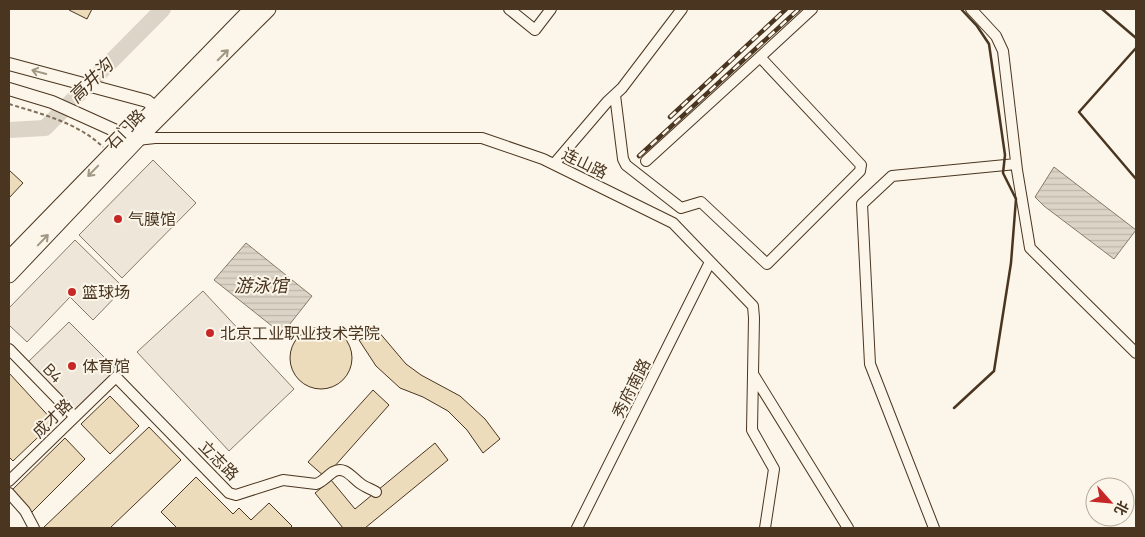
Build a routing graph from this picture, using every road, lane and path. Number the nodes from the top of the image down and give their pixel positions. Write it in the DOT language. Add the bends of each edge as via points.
graph roads {
  1 [pos="252,9"];
  2 [pos="268,9"];
  3 [pos="509,9"];
  4 [pos="551,9"];
  5 [pos="682,9"];
  6 [pos="812,9"];
  7 [pos="971,9"];
  8 [pos="760,57"];
  9 [pos="9,64"];
  10 [pos="9,89"];
  11 [pos="614,95"];
  12 [pos="9,104"];
  13 [pos="160,111"];
  14 [pos="132,138"];
  15 [pos="110,153"];
  16 [pos="646,162"];
  17 [pos="554,164"];
  18 [pos="1016,164"];
  19 [pos="680,208"];
  20 [pos="668,221"];
  21 [pos="9,259"];
  22 [pos="710,262"];
  23 [pos="9,275"];
  24 [pos="9,349"];
  25 [pos="1136,353"];
  26 [pos="753,374"];
  27 [pos="116,377"];
  28 [pos="75,417"];
  29 [pos="9,481"];
  30 [pos="376,492"];
  31 [pos="9,493"];
  32 [pos="34,528"];
  33 [pos="578,528"];
  34 [pos="765,528"];
  35 [pos="848,528"];
  36 [pos="934,528"];
  1 -- 13 [label="highway, 石门路"];
  13 -- 2 [label="highway, 石门路, one-way"];
  3 -- 4 [label="street" via="535,30"];
  5 -- 11 [label="street"];
  6 -- 8 [label="street"];
  7 -- 18 [label="street" via="996,36 1003,51"];
  8 -- 16 [label="street"];
  8 -- 19 [label="street" via="861,165 860,171 767,264 701,202"];
  13 -- 9 [label="main road, one-way" via="147,100"];
  10 -- 14 [label="main road" via="52,102"];
  11 -- 17 [label="street"];
  11 -- 19 [label="street" via="626,165"];
  12 -- 15 [label="path" via="72,126 92,136"];
  13 -- 14 [label="highway, 石门路"];
  14 -- 15 [label="highway, 石门路"];
  14 -- 17 [label="street, 连山路" via="482,138"];
  23 -- 14 [label="highway, 石门路, one-way" via="119,161"];
  15 -- 21 [label="highway, 石门路, one-way"];
  17 -- 20 [label="street, 连山路"];
  18 -- 25 [label="street" via="1030,248"];
  18 -- 36 [label="street" via="892,176 862,204 870,364"];
  19 -- 20 [label="street"];
  20 -- 22 [label="street, 连山路"];
  22 -- 26 [label="street, 连山路" via="753,306"];
  22 -- 33 [label="street, 秀府南路"];
  24 -- 28 [label="street, B4"];
  26 -- 34 [label="street, 连山路" via="752,430 774,469"];
  26 -- 35 [label="street"];
  27 -- 28 [label="street, 成才路"];
  27 -- 30 [label="street, 立志路" via="229,493 236,495 283,480 316,484 340,470"];
  28 -- 29 [label="street, 成才路"];
  31 -- 32 [label="street" via="25,511"];
}
